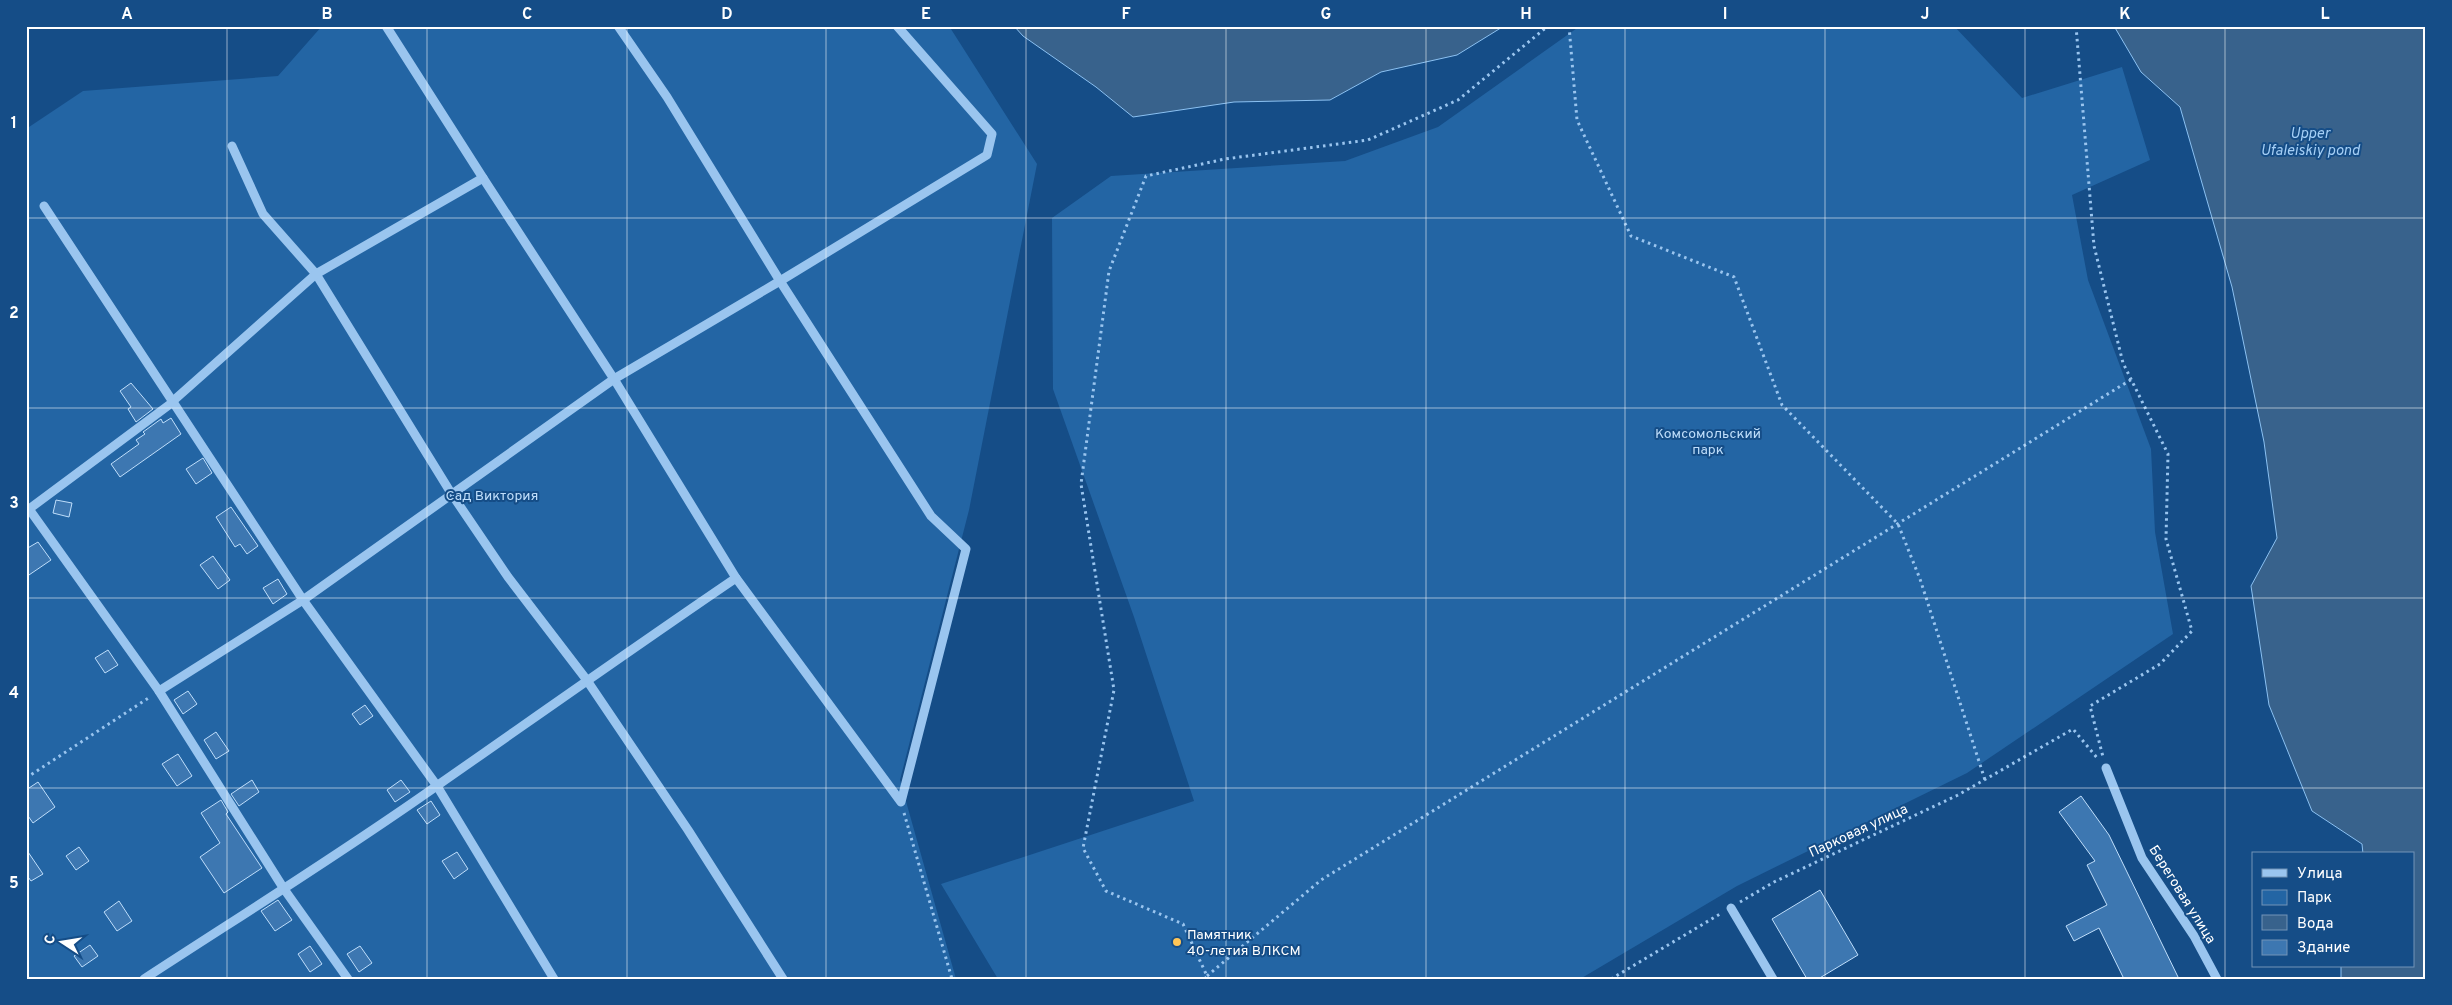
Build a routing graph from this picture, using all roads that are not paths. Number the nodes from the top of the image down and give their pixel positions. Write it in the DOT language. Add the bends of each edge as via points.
graph roads {
  1 [pos="386,26"];
  2 [pos="618,26"];
  3 [pos="897,26"];
  4 [pos="232,146"];
  5 [pos="483,178"];
  6 [pos="44,206"];
  7 [pos="316,274"];
  8 [pos="780,281"];
  9 [pos="614,379"];
  10 [pos="173,401"];
  11 [pos="450,493"];
  12 [pos="28,507"];
  13 [pos="736,578"];
  14 [pos="303,600"];
  15 [pos="586,679"];
  16 [pos="158,691"];
  17 [pos="2106,768"];
  18 [pos="437,786"];
  19 [pos="284,889"];
  20 [pos="1731,908"];
  21 [pos="144,979"];
  22 [pos="348,979"];
  23 [pos="554,979"];
  24 [pos="783,979"];
  25 [pos="1773,979"];
  26 [pos="2217,979"];
  1 -- 5 [label="street"];
  2 -- 8 [label="street" via="667,97"];
  3 -- 8 [label="street" via="992,134 987,155"];
  4 -- 7 [label="street" via="263,214"];
  5 -- 7 [label="street"];
  5 -- 9 [label="street"];
  6 -- 10 [label="street"];
  7 -- 10 [label="street"];
  7 -- 11 [label="street"];
  8 -- 9 [label="street"];
  8 -- 13 [label="street" via="931,516 966,549 901,802"];
  9 -- 11 [label="street"];
  9 -- 13 [label="street"];
  10 -- 12 [label="street"];
  10 -- 14 [label="street"];
  11 -- 14 [label="street"];
  11 -- 15 [label="street" via="508,577"];
  12 -- 16 [label="street"];
  13 -- 15 [label="street"];
  14 -- 16 [label="street"];
  14 -- 18 [label="street"];
  15 -- 18 [label="street"];
  15 -- 24 [label="street"];
  16 -- 19 [label="street"];
  17 -- 26 [label="street, Береговая улица" via="2142,858 2194,936"];
  18 -- 19 [label="street"];
  18 -- 23 [label="street"];
  19 -- 21 [label="street"];
  19 -- 22 [label="street"];
  20 -- 25 [label="street"];
}
